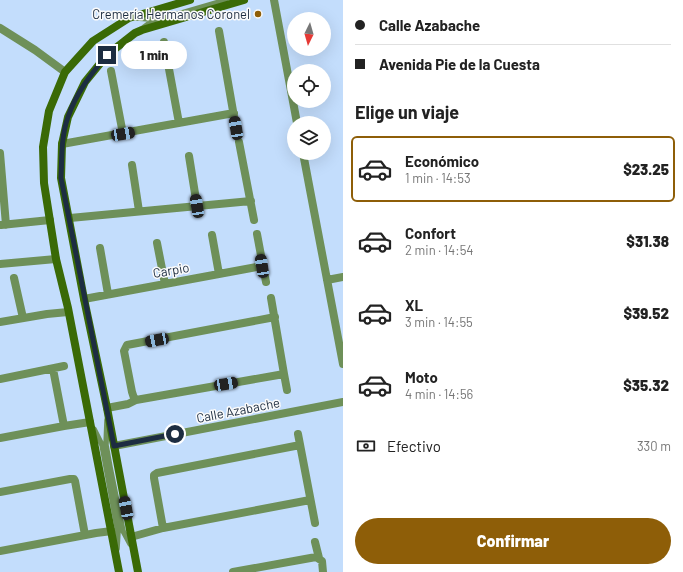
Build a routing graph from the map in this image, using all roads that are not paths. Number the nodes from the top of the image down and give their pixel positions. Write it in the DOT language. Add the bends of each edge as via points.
graph roads {
  1 [pos="190,0"];
  2 [pos="214,0"];
  3 [pos="226,0"];
  4 [pos="244,0"];
  5 [pos="274,0"];
  6 [pos="128,18"];
  7 [pos="0,28"];
  8 [pos="142,30"];
  9 [pos="219,31"];
  10 [pos="164,42"];
  11 [pos="111,71"];
  12 [pos="66,72"];
  13 [pos="234,113"];
  14 [pos="296,116"];
  15 [pos="179,123"];
  16 [pos="236,128"];
  17 [pos="123,134"];
  18 [pos="239,142"];
  19 [pos="62,144"];
  20 [pos="0,153"];
  21 [pos="189,156"];
  22 [pos="304,160"];
  23 [pos="132,165"];
  24 [pos="251,202"];
  25 [pos="197,206"];
  26 [pos="139,211"];
  27 [pos="70,218"];
  28 [pos="50,220"];
  29 [pos="254,220"];
  30 [pos="3,225"];
  31 [pos="257,234"];
  32 [pos="212,235"];
  33 [pos="157,242"];
  34 [pos="100,248"];
  35 [pos="56,259"];
  36 [pos="0,264"];
  37 [pos="262,266"];
  38 [pos="219,274"];
  39 [pos="343,277"];
  40 [pos="14,278"];
  41 [pos="327,280"];
  42 [pos="266,282"];
  43 [pos="165,284"];
  44 [pos="108,294"];
  45 [pos="271,298"];
  46 [pos="84,299"];
  47 [pos="68,312"];
  48 [pos="275,317"];
  49 [pos="23,318"];
  50 [pos="0,322"];
  51 [pos="340,338"];
  52 [pos="125,348"];
  53 [pos="116,351"];
  54 [pos="343,364"];
  55 [pos="64,366"];
  56 [pos="53,369"];
  57 [pos="284,374"];
  58 [pos="0,379"];
  59 [pos="287,390"];
  60 [pos="136,400"];
  61 [pos="343,402"];
  62 [pos="107,408"];
  63 [pos="90,422"];
  64 [pos="64,426"];
  65 [pos="298,434"];
  66 [pos="0,438"];
  67 [pos="300,445"];
  68 [pos="114,446"];
  69 [pos="0,492"];
  70 [pos="310,500"];
  71 [pos="315,523"];
  72 [pos="163,528"];
  73 [pos="112,531"];
  74 [pos="85,535"];
  75 [pos="131,537"];
  76 [pos="316,542"];
  77 [pos="133,550"];
  78 [pos="0,552"];
  79 [pos="116,556"];
  80 [pos="319,558"];
  81 [pos="119,572"];
  82 [pos="138,572"];
  83 [pos="233,572"];
  84 [pos="323,572"];
  1 -- 6 [label="main road"];
  2 -- 6 [label="lane" via="150,18"];
  3 -- 8 [label="lane" via="151,22"];
  4 -- 8 [label="main road"];
  5 -- 14 [label="street"];
  6 -- 12 [label="main road" via="93,41"];
  7 -- 12 [label="street"];
  8 -- 19 [label="main road" via="107,55 85,82 68,117"];
  9 -- 13 [label="street"];
  10 -- 15 [label="street"];
  11 -- 17 [label="street"];
  12 -- 28 [label="main road" via="49,111 43,147 44,183"];
  13 -- 15 [label="street"];
  13 -- 16 [label="street"];
  15 -- 17 [label="street"];
  17 -- 19 [label="street"];
  18 -- 24 [label="street"];
  19 -- 27 [label="main road" via="61,178"];
  20 -- 30 [label="street"];
  21 -- 25 [label="street"];
  22 -- 41 [label="street"];
  23 -- 26 [label="street"];
  24 -- 25 [label="street"];
  24 -- 29 [label="street"];
  25 -- 26 [label="street"];
  26 -- 27 [label="street"];
  27 -- 46 [label="main road"];
  28 -- 30 [label="street"];
  28 -- 35 [label="main road"];
  31 -- 37 [label="street"];
  32 -- 38 [label="street"];
  33 -- 43 [label="street"];
  34 -- 44 [label="street"];
  35 -- 36 [label="street"];
  35 -- 47 [label="main road"];
  37 -- 38 [label="street, Carpio"];
  37 -- 42 [label="street"];
  38 -- 43 [label="street, Carpio"];
  39 -- 41 [label="street"];
  40 -- 49 [label="street"];
  41 -- 51 [label="street"];
  43 -- 44 [label="street, Carpio"];
  44 -- 46 [label="street, Carpio"];
  45 -- 48 [label="street"];
  46 -- 62 [label="main road"];
  47 -- 49 [label="street"];
  47 -- 63 [label="main road"];
  48 -- 52 [label="street" via="127,345"];
  48 -- 57 [label="street"];
  49 -- 50 [label="street"];
  51 -- 54 [label="street"];
  52 -- 53 [label="street"];
  52 -- 60 [label="street" via="132,392"];
  55 -- 56 [label="street"];
  56 -- 58 [label="street"];
  56 -- 64 [label="street"];
  57 -- 59 [label="street"];
  57 -- 60 [label="street"];
  60 -- 62 [label="street"];
  61 -- 68 [label="street, Calle Azabache"];
  62 -- 68 [label="main road"];
  62 -- 77 [label="lane" via="106,445 110,467 124,531"];
  63 -- 64 [label="street"];
  63 -- 73 [label="main road"];
  63 -- 79 [label="lane" via="102,445 118,532"];
  64 -- 66 [label="street"];
  65 -- 67 [label="street"];
  67 -- 70 [label="street"];
  67 -- 72 [label="street" via="157,473 154,478"];
  68 -- 75 [label="main road"];
  69 -- 74 [label="street" via="74,479"];
  70 -- 71 [label="street"];
  70 -- 72 [label="street"];
  72 -- 75 [label="street"];
  73 -- 74 [label="street"];
  73 -- 79 [label="main road"];
  74 -- 78 [label="street"];
  75 -- 77 [label="main road"];
  76 -- 80 [label="street"];
  77 -- 82 [label="main road"];
  79 -- 81 [label="main road"];
  80 -- 83 [label="street"];
  80 -- 84 [label="street" via="322,561"];
}
